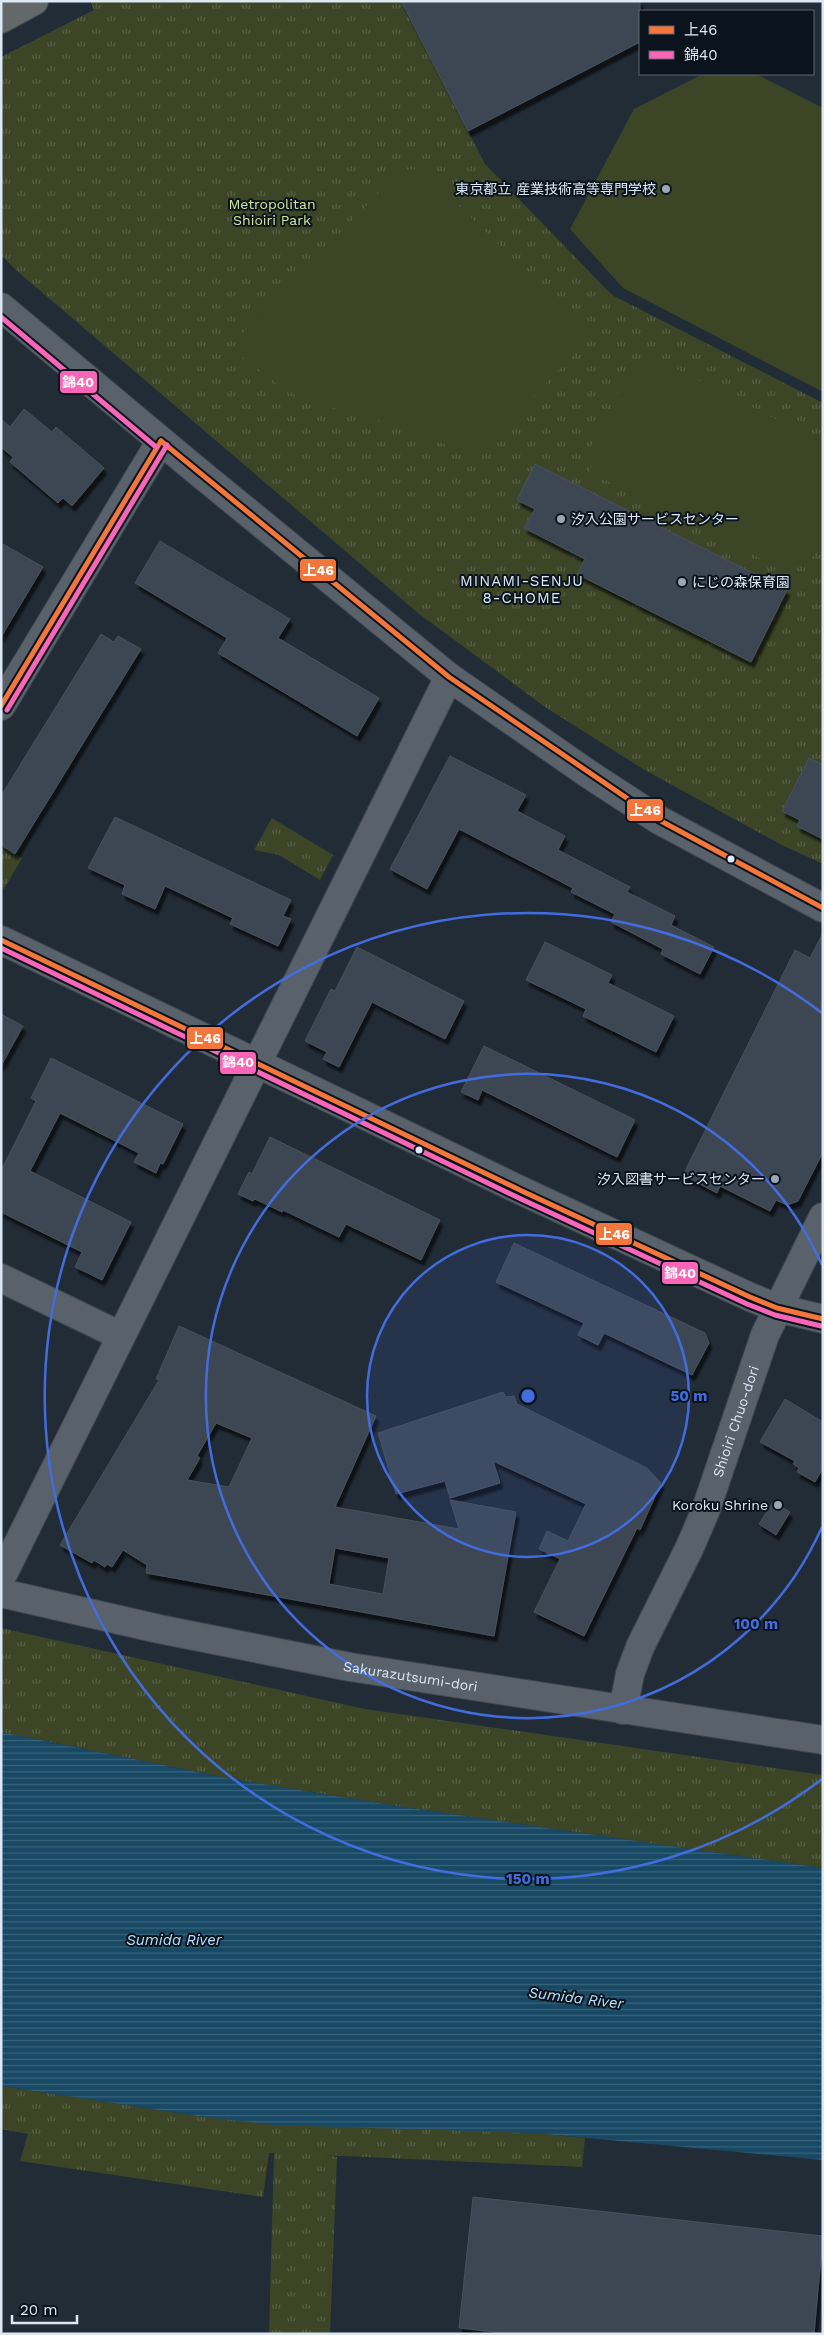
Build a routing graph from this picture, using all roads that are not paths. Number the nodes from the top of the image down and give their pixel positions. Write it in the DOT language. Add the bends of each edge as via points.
graph roads {
  1 [pos="34,1"];
  2 [pos="1,19"];
  3 [pos="1,307"];
  4 [pos="161,441"];
  5 [pos="449,677"];
  6 [pos="1,706"];
  7 [pos="823,908"];
  8 [pos="1,940"];
  9 [pos="258,1064"];
  10 [pos="823,1217"];
  11 [pos="1,1278"];
  12 [pos="777,1308"];
  13 [pos="823,1319"];
  14 [pos="121,1336"];
  15 [pos="1,1578"];
  16 [pos="1,1593"];
  17 [pos="622,1710"];
  18 [pos="823,1740"];
  1 -- 2 [label="main road"];
  3 -- 4 [label="street"];
  4 -- 5 [label="street"];
  4 -- 6 [label="street"];
  5 -- 7 [label="street" via="660,820"];
  5 -- 9 [label="street"];
  8 -- 9 [label="street"];
  9 -- 12 [label="street"];
  9 -- 14 [label="street"];
  10 -- 12 [label="street, Shioiri Chuo-dori"];
  11 -- 14 [label="street"];
  12 -- 13 [label="street"];
  12 -- 17 [label="street, Shioiri Chuo-dori" via="705,1512 640,1647"];
  14 -- 15 [label="street"];
  16 -- 17 [label="street, Sakurazutsumi-dori" via="350,1667"];
  17 -- 18 [label="street, Sakurazutsumi-dori"];
}
